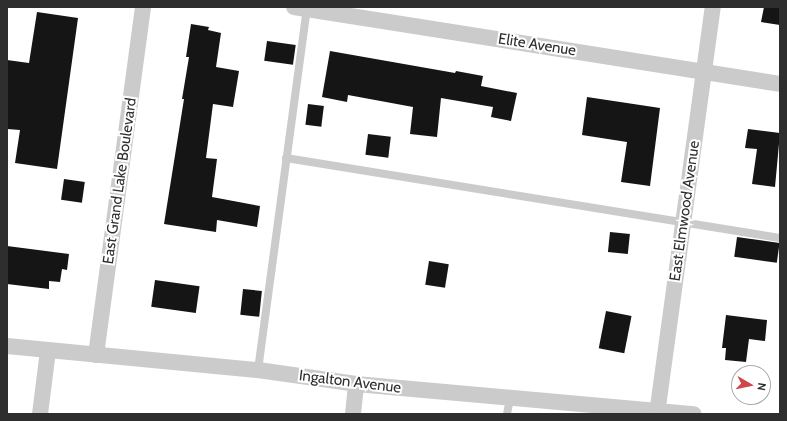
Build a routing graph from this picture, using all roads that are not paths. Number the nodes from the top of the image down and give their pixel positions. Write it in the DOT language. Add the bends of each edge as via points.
graph roads {
  1 [pos="143,7"];
  2 [pos="713,7"];
  3 [pos="302,8"];
  4 [pos="704,72"];
  5 [pos="780,84"];
  6 [pos="286,158"];
  7 [pos="683,223"];
  8 [pos="780,238"];
  9 [pos="7,346"];
  10 [pos="48,351"];
  11 [pos="96,355"];
  12 [pos="258,370"];
  13 [pos="356,384"];
  14 [pos="510,398"];
  15 [pos="658,412"];
  16 [pos="40,414"];
  17 [pos="353,414"];
  18 [pos="507,414"];
  19 [pos="694,414"];
  1 -- 11 [label="street, East Grand Lake Boulevard"];
  2 -- 4 [label="street, East Elmwood Avenue"];
  3 -- 4 [label="street, Elite Avenue"];
  3 -- 6 [label="lane"];
  4 -- 5 [label="street, Elite Avenue"];
  4 -- 7 [label="street, East Elmwood Avenue"];
  6 -- 7 [label="lane"];
  6 -- 12 [label="lane"];
  7 -- 8 [label="lane"];
  7 -- 15 [label="street, East Elmwood Avenue"];
  9 -- 10 [label="street, Ingalton Avenue"];
  10 -- 11 [label="street, Ingalton Avenue"];
  10 -- 16 [label="street"];
  11 -- 12 [label="street, Ingalton Avenue"];
  12 -- 13 [label="street, Ingalton Avenue"];
  13 -- 14 [label="street, Ingalton Avenue"];
  13 -- 17 [label="street"];
  14 -- 15 [label="street, Ingalton Avenue"];
  14 -- 18 [label="lane"];
  15 -- 19 [label="street, Ingalton Avenue"];
}
